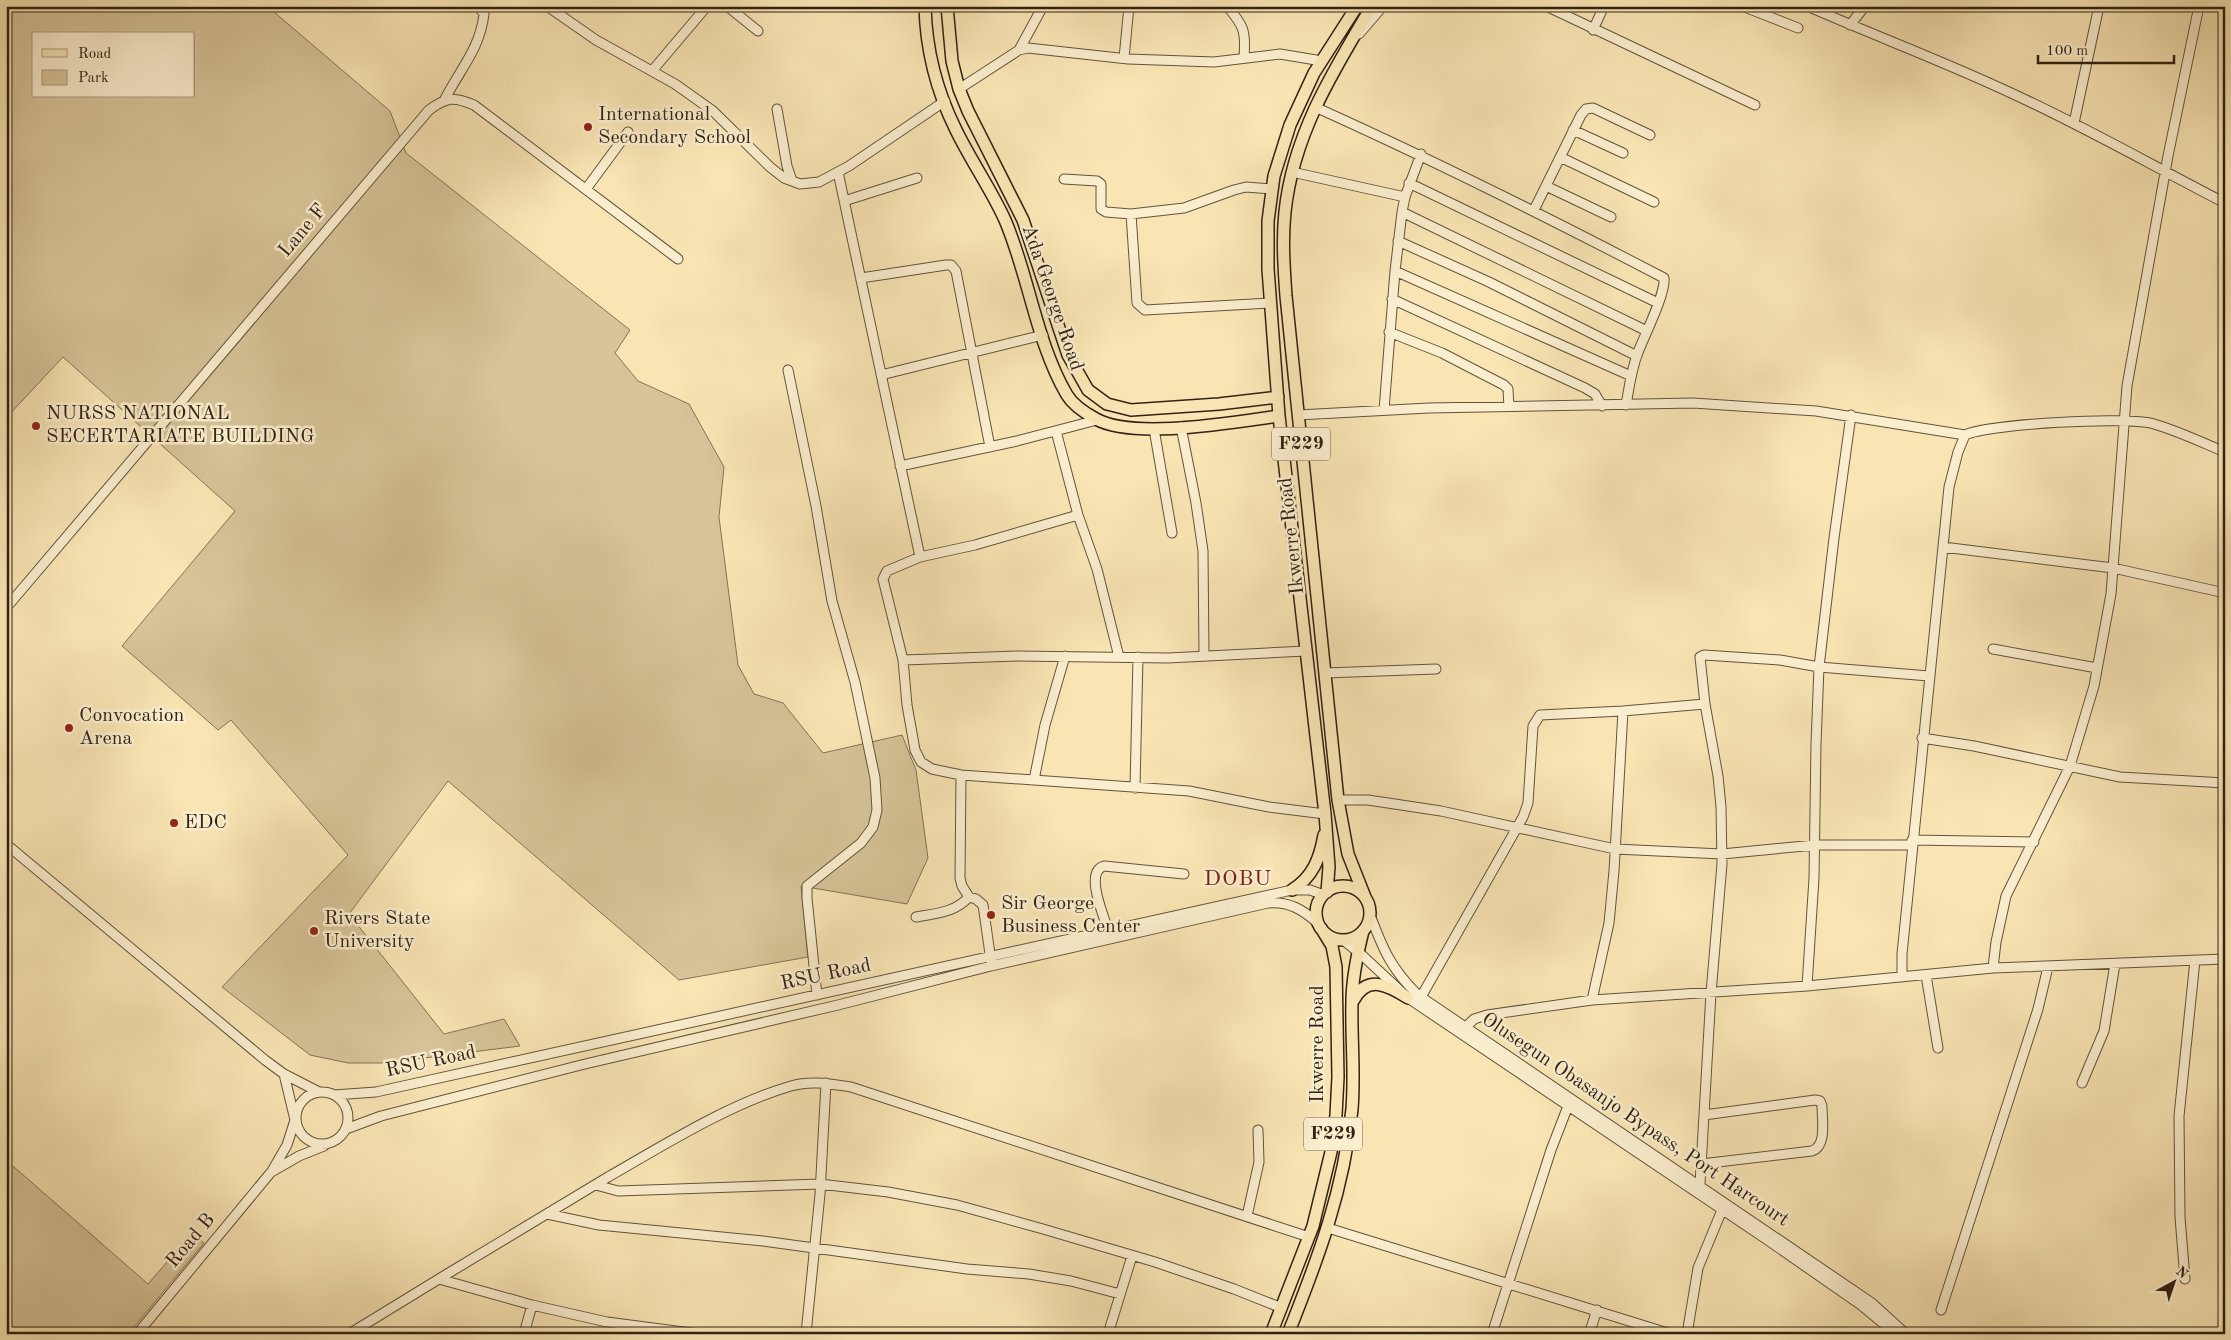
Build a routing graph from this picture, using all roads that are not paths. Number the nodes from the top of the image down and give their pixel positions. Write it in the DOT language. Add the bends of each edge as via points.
graph roads {
  1 [pos="478,6"];
  2 [pos="547,6"];
  3 [pos="707,6"];
  4 [pos="728,6"];
  5 [pos="925,6"];
  6 [pos="947,6"];
  7 [pos="1043,6"];
  8 [pos="1129,6"];
  9 [pos="1227,6"];
  10 [pos="1353,6"];
  11 [pos="1357,6"];
  12 [pos="1372,6"];
  13 [pos="1383,6"];
  14 [pos="1546,6"];
  15 [pos="1604,6"];
  16 [pos="1742,6"];
  17 [pos="1807,6"];
  18 [pos="1865,6"];
  19 [pos="2099,6"];
  20 [pos="2199,6"];
  21 [pos="1350,18"];
  22 [pos="1850,25"];
  23 [pos="1798,28"];
  24 [pos="758,30"];
  25 [pos="1594,30"];
  26 [pos="1347,47"];
  27 [pos="1019,50"];
  28 [pos="1244,57"];
  29 [pos="1124,58"];
  30 [pos="1322,61"];
  31 [pos="652,71"];
  32 [pos="960,90"];
  33 [pos="445,99"];
  34 [pos="945,101"];
  35 [pos="1755,105"];
  36 [pos="1315,107"];
  37 [pos="777,109"];
  38 [pos="2074,123"];
  39 [pos="1574,130"];
  40 [pos="628,132"];
  41 [pos="1650,136"];
  42 [pos="1623,153"];
  43 [pos="1421,154"];
  44 [pos="1560,157"];
  45 [pos="838,172"];
  46 [pos="1292,172"];
  47 [pos="2165,172"];
  48 [pos="917,178"];
  49 [pos="1064,179"];
  50 [pos="792,181"];
  51 [pos="1409,183"];
  52 [pos="1546,186"];
  53 [pos="586,189"];
  54 [pos="1272,189"];
  55 [pos="1405,196"];
  56 [pos="844,201"];
  57 [pos="1654,202"];
  58 [pos="2225,203"];
  59 [pos="1534,210"];
  60 [pos="1402,212"];
  61 [pos="1131,214"];
  62 [pos="1611,217"];
  63 [pos="1398,241"];
  64 [pos="678,259"];
  65 [pos="1395,271"];
  66 [pos="861,278"];
  67 [pos="1392,298"];
  68 [pos="1270,303"];
  69 [pos="1658,303"];
  70 [pos="1647,331"];
  71 [pos="1389,332"];
  72 [pos="1043,335"];
  73 [pos="972,353"];
  74 [pos="1637,356"];
  75 [pos="788,370"];
  76 [pos="881,375"];
  77 [pos="1630,376"];
  78 [pos="1278,397"];
  79 [pos="1626,405"];
  80 [pos="1602,406"];
  81 [pos="1508,407"];
  82 [pos="1384,410"];
  83 [pos="1298,414"];
  84 [pos="1851,415"];
  85 [pos="1279,416"];
  86 [pos="2125,419"];
  87 [pos="1097,420"];
  88 [pos="1181,427"];
  89 [pos="1154,429"];
  90 [pos="1056,431"];
  91 [pos="1965,435"];
  92 [pos="990,446"];
  93 [pos="2225,452"];
  94 [pos="900,466"];
  95 [pos="1078,514"];
  96 [pos="1172,533"];
  97 [pos="1942,547"];
  98 [pos="920,558"];
  99 [pos="2113,568"];
  100 [pos="2225,593"];
  101 [pos="6,608"];
  102 [pos="1993,650"];
  103 [pos="1306,651"];
  104 [pos="1204,655"];
  105 [pos="1065,656"];
  106 [pos="1119,657"];
  107 [pos="1138,657"];
  108 [pos="903,660"];
  109 [pos="1819,667"];
  110 [pos="2097,668"];
  111 [pos="1436,669"];
  112 [pos="1325,673"];
  113 [pos="1929,676"];
  114 [pos="1705,704"];
  115 [pos="1623,711"];
  116 [pos="1922,738"];
  117 [pos="2070,766"];
  118 [pos="961,775"];
  119 [pos="1034,780"];
  120 [pos="2225,783"];
  121 [pos="1135,788"];
  122 [pos="1338,800"];
  123 [pos="1326,819"];
  124 [pos="1517,828"];
  125 [pos="1912,842"];
  126 [pos="2034,842"];
  127 [pos="6,844"];
  128 [pos="1815,845"];
  129 [pos="1615,849"];
  130 [pos="1722,854"];
  131 [pos="1184,874"];
  132 [pos="1292,890"];
  133 [pos="1325,893"];
  134 [pos="969,896"];
  135 [pos="1365,897"];
  136 [pos="1370,915"];
  137 [pos="916,916"];
  138 [pos="1319,925"];
  139 [pos="1108,930"];
  140 [pos="1363,932"];
  141 [pos="1343,940"];
  142 [pos="1358,951"];
  143 [pos="990,956"];
  144 [pos="2225,959"];
  145 [pos="2195,960"];
  146 [pos="2115,964"];
  147 [pos="991,966"];
  148 [pos="2048,966"];
  149 [pos="1993,968"];
  150 [pos="1926,975"];
  151 [pos="1902,977"];
  152 [pos="1807,986"];
  153 [pos="1711,993"];
  154 [pos="817,995"];
  155 [pos="1420,997"];
  156 [pos="1408,998"];
  157 [pos="1592,1000"];
  158 [pos="1352,1002"];
  159 [pos="1462,1030"];
  160 [pos="1938,1048"];
  161 [pos="284,1074"];
  162 [pos="826,1083"];
  163 [pos="2082,1083"];
  164 [pos="319,1092"];
  165 [pos="334,1095"];
  166 [pos="1568,1106"];
  167 [pos="1704,1115"];
  168 [pos="295,1120"];
  169 [pos="346,1129"];
  170 [pos="1258,1130"];
  171 [pos="329,1144"];
  172 [pos="1701,1164"];
  173 [pos="272,1171"];
  174 [pos="820,1184"];
  175 [pos="1700,1184"];
  176 [pos="596,1185"];
  177 [pos="1722,1210"];
  178 [pos="546,1214"];
  179 [pos="1247,1216"];
  180 [pos="1328,1228"];
  181 [pos="1309,1237"];
  182 [pos="814,1248"];
  183 [pos="1132,1256"];
  184 [pos="439,1279"];
  185 [pos="2185,1279"];
  186 [pos="1510,1283"];
  187 [pos="1120,1294"];
  188 [pos="532,1305"];
  189 [pos="1282,1308"];
  190 [pos="1597,1310"];
  191 [pos="1941,1310"];
  192 [pos="137,1334"];
  193 [pos="349,1334"];
  194 [pos="524,1334"];
  195 [pos="698,1334"];
  196 [pos="806,1334"];
  197 [pos="1108,1334"];
  198 [pos="1271,1334"];
  199 [pos="1288,1334"];
  200 [pos="1492,1334"];
  201 [pos="1589,1334"];
  202 [pos="1672,1334"];
  203 [pos="1687,1334"];
  204 [pos="1896,1334"];
  205 [pos="1906,1334"];
  1 -- 33 [label="street" via="484,14 482,32"];
  2 -- 31 [label="street" via="596,40"];
  3 -- 31 [label="street"];
  4 -- 24 [label="street"];
  5 -- 34 [label="main road, Ada George Road" via="930,60"];
  6 -- 32 [label="main road, Ada George Road" via="952,61"];
  7 -- 27 [label="street"];
  8 -- 29 [label="street"];
  9 -- 28 [label="street" via="1240,20 1246,34"];
  10 -- 21 [label="street"];
  11 -- 21 [label="main road, Ikwerre Road / F229"];
  12 -- 26 [label="main road, Ikwerre Road / F229"];
  13 -- 26 [label="street"];
  14 -- 25 [label="street"];
  15 -- 25 [label="street"];
  16 -- 23 [label="street"];
  17 -- 22 [label="street"];
  18 -- 22 [label="street"];
  19 -- 38 [label="street"];
  20 -- 47 [label="street"];
  21 -- 30 [label="main road, Ikwerre Road / F229"];
  22 -- 38 [label="street" via="1932,57"];
  25 -- 35 [label="street"];
  26 -- 36 [label="main road, Ikwerre Road / F229"];
  27 -- 29 [label="street" via="1028,48"];
  27 -- 32 [label="street"];
  28 -- 29 [label="street" via="1214,62"];
  28 -- 30 [label="street" via="1280,54"];
  30 -- 54 [label="main road, Ikwerre Road / F229" via="1290,125"];
  31 -- 50 [label="street" via="713,111 770,167"];
  32 -- 78 [label="main road, Ada George Road" via="1023,220 1068,355 1088,390 1108,404 1132,410"];
  33 -- 53 [label="street" via="460,99 474,105"];
  33 -- 101 [label="street, Lane F" via="423,118"];
  34 -- 45 [label="street"];
  34 -- 72 [label="main road, Ada George Road" via="956,130 1005,220"];
  36 -- 43 [label="street"];
  36 -- 46 [label="main road, Ikwerre Road / F229"];
  37 -- 50 [label="street"];
  38 -- 47 [label="street"];
  39 -- 41 [label="street" via="1581,115 1593,108"];
  39 -- 42 [label="street"];
  39 -- 44 [label="street"];
  40 -- 53 [label="street"];
  43 -- 51 [label="street"];
  43 -- 59 [label="street"];
  44 -- 52 [label="street"];
  44 -- 57 [label="street"];
  45 -- 50 [label="street" via="819,182 800,184"];
  45 -- 56 [label="street"];
  46 -- 55 [label="street"];
  46 -- 83 [label="main road, Ikwerre Road / F229" via="1285,212 1284,251"];
  47 -- 58 [label="street"];
  47 -- 86 [label="street" via="2127,386"];
  48 -- 56 [label="street"];
  49 -- 61 [label="street" via="1096,181 1101,184 1101,209"];
  51 -- 55 [label="street"];
  51 -- 69 [label="street"];
  52 -- 59 [label="street"];
  52 -- 62 [label="street"];
  53 -- 64 [label="street"];
  54 -- 61 [label="street" via="1246,187 1184,208"];
  54 -- 68 [label="main road, Ikwerre Road / F229" via="1268,245"];
  55 -- 60 [label="street"];
  56 -- 66 [label="street"];
  59 -- 69 [label="street" via="1664,278"];
  60 -- 63 [label="street"];
  60 -- 70 [label="street"];
  61 -- 68 [label="street" via="1136,304 1141,308"];
  63 -- 65 [label="street"];
  63 -- 74 [label="street" via="1489,282"];
  65 -- 67 [label="street"];
  65 -- 77 [label="street"];
  66 -- 73 [label="street" via="951,265 956,271"];
  66 -- 76 [label="street"];
  67 -- 71 [label="street"];
  67 -- 80 [label="street" via="1585,388 1595,394"];
  68 -- 78 [label="main road, Ikwerre Road / F229"];
  69 -- 70 [label="street"];
  70 -- 74 [label="street"];
  71 -- 81 [label="street" via="1442,353 1504,385 1508,389"];
  71 -- 82 [label="street"];
  72 -- 73 [label="street"];
  72 -- 87 [label="main road, Ada George Road" via="1068,397"];
  73 -- 76 [label="street"];
  73 -- 92 [label="street"];
  74 -- 77 [label="street"];
  75 -- 154 [label="street" via="832,601 855,682 875,778 877,810 873,827 861,843 808,886"];
  76 -- 94 [label="street"];
  77 -- 79 [label="street"];
  78 -- 85 [label="main road, Ikwerre Road / F229"];
  79 -- 80 [label="street"];
  79 -- 84 [label="street" via="1692,403"];
  80 -- 81 [label="street"];
  81 -- 82 [label="street"];
  82 -- 83 [label="street"];
  83 -- 112 [label="main road, Ikwerre Road / F229"];
  84 -- 91 [label="street"];
  84 -- 109 [label="street"];
  85 -- 88 [label="main road, Ada George Road"];
  85 -- 103 [label="main road, Ikwerre Road / F229"];
  86 -- 91 [label="street" via="1998,428"];
  86 -- 93 [label="street" via="2153,423"];
  86 -- 99 [label="street"];
  87 -- 89 [label="main road, Ada George Road" via="1134,430"];
  87 -- 90 [label="street"];
  88 -- 89 [label="main road, Ada George Road"];
  88 -- 104 [label="street" via="1203,551"];
  89 -- 96 [label="street"];
  90 -- 92 [label="street"];
  90 -- 95 [label="street"];
  91 -- 97 [label="street" via="1949,488"];
  92 -- 94 [label="street"];
  94 -- 98 [label="street"];
  95 -- 98 [label="street"];
  95 -- 106 [label="street" via="1097,569"];
  97 -- 99 [label="street"];
  97 -- 113 [label="street"];
  98 -- 108 [label="street" via="888,571 883,578"];
  99 -- 100 [label="street"];
  99 -- 110 [label="street"];
  102 -- 110 [label="street"];
  103 -- 104 [label="street"];
  103 -- 123 [label="main road, Ikwerre Road / F229"];
  104 -- 107 [label="street"];
  105 -- 106 [label="street"];
  105 -- 108 [label="street"];
  105 -- 119 [label="street" via="1044,724"];
  106 -- 107 [label="street"];
  107 -- 121 [label="street"];
  108 -- 118 [label="street" via="915,750 921,762 932,770"];
  109 -- 113 [label="street"];
  109 -- 114 [label="street" via="1780,660 1704,655 1699,661"];
  109 -- 128 [label="street"];
  110 -- 117 [label="street"];
  111 -- 112 [label="street"];
  112 -- 122 [label="main road, Ikwerre Road / F229"];
  113 -- 116 [label="street"];
  114 -- 115 [label="street"];
  114 -- 130 [label="street" via="1718,776"];
  115 -- 124 [label="street" via="1540,715 1533,726 1528,803"];
  115 -- 129 [label="street"];
  116 -- 117 [label="street"];
  116 -- 125 [label="street"];
  117 -- 120 [label="street" via="2120,777"];
  117 -- 126 [label="street"];
  118 -- 119 [label="street"];
  118 -- 134 [label="street" via="960,878"];
  119 -- 121 [label="street"];
  121 -- 123 [label="street" via="1189,791"];
  122 -- 124 [label="street" via="1368,800 1432,810"];
  122 -- 135 [label="main road, Ikwerre Road / F229" via="1348,854"];
  123 -- 132 [label="main road" via="1316,863 1306,880"];
  123 -- 133 [label="main road, Ikwerre Road / F229" via="1329,867"];
  124 -- 129 [label="street"];
  124 -- 155 [label="street"];
  125 -- 126 [label="street"];
  125 -- 128 [label="street"];
  125 -- 151 [label="street"];
  126 -- 149 [label="street" via="2006,896"];
  127 -- 161 [label="street"];
  128 -- 130 [label="street"];
  128 -- 152 [label="street"];
  129 -- 130 [label="street"];
  129 -- 157 [label="street" via="1609,923"];
  130 -- 153 [label="street"];
  131 -- 139 [label="street" via="1099,868 1094,884"];
  132 -- 133 [label="street, RSU Road"];
  132 -- 139 [label="street, RSU Road"];
  133 -- 135 [label="main road" via="1342,886"];
  133 -- 138 [label="main road, F229" via="1317,906"];
  134 -- 137 [label="street" via="948,912"];
  134 -- 143 [label="street" via="983,905"];
  135 -- 136 [label="main road, F229"];
  136 -- 140 [label="main road, F229"];
  136 -- 155 [label="street, Olusegun Obasanjo Bypass, Port Harcourt" via="1392,967"];
  138 -- 141 [label="main road" via="1334,939"];
  138 -- 147 [label="street, RSU Road" via="1298,908 1278,902 1268,903"];
  138 -- 181 [label="main road, Ikwerre Road / F229" via="1332,946 1336,967 1338,1077 1331,1152"];
  139 -- 143 [label="street, RSU Road"];
  140 -- 141 [label="main road"];
  140 -- 142 [label="main road, Ikwerre Road / F229"];
  141 -- 142 [label="street, Olusegun Obasanjo Bypass, Port Harcourt"];
  142 -- 156 [label="street, Olusegun Obasanjo Bypass, Port Harcourt"];
  142 -- 158 [label="main road, Ikwerre Road / F229"];
  143 -- 147 [label="street"];
  143 -- 154 [label="street, RSU Road"];
  144 -- 145 [label="street"];
  145 -- 146 [label="street"];
  145 -- 185 [label="street" via="2179,1116 2180,1217"];
  146 -- 148 [label="street"];
  146 -- 163 [label="street" via="2104,1031"];
  147 -- 169 [label="street, RSU Road" via="585,1064 381,1116"];
  148 -- 149 [label="street"];
  148 -- 191 [label="street" via="2038,1009"];
  149 -- 150 [label="street"];
  150 -- 151 [label="street"];
  150 -- 160 [label="street"];
  151 -- 152 [label="street"];
  152 -- 153 [label="street"];
  153 -- 157 [label="street"];
  153 -- 167 [label="street"];
  154 -- 165 [label="street, RSU Road" via="376,1092"];
  155 -- 159 [label="street, Olusegun Obasanjo Bypass, Port Harcourt"];
  156 -- 158 [label="main road" via="1387,986 1374,984 1360,990"];
  156 -- 159 [label="street, Olusegun Obasanjo Bypass, Port Harcourt"];
  157 -- 159 [label="street" via="1487,1015 1474,1019"];
  158 -- 180 [label="main road, Ikwerre Road / F229" via="1352,1107 1342,1177"];
  159 -- 166 [label="street, Olusegun Obasanjo Bypass, Port Harcourt"];
  159 -- 175 [label="street, Olusegun Obasanjo Bypass, Port Harcourt"];
  161 -- 164 [label="street"];
  161 -- 168 [label="street"];
  162 -- 174 [label="street"];
  162 -- 176 [label="street" via="792,1086 747,1103 676,1138"];
  162 -- 179 [label="street" via="851,1086"];
  164 -- 165 [label="street"];
  164 -- 168 [label="street" via="299,1104"];
  165 -- 169 [label="street" via="348,1114"];
  166 -- 177 [label="street, Olusegun Obasanjo Bypass, Port Harcourt"];
  166 -- 186 [label="street" via="1544,1170"];
  167 -- 172 [label="street"];
  167 -- 172 [label="street" via="1820,1101 1822,1144 1812,1151"];
  168 -- 171 [label="street" via="306,1140 313,1144"];
  168 -- 173 [label="street" via="288,1145"];
  169 -- 171 [label="street" via="339,1139"];
  170 -- 179 [label="street" via="1259,1162"];
  171 -- 173 [label="street"];
  172 -- 175 [label="street"];
  173 -- 192 [label="street, Road B"];
  174 -- 176 [label="street" via="618,1191"];
  174 -- 182 [label="street"];
  174 -- 183 [label="street" via="956,1205"];
  175 -- 205 [label="street, Olusegun Obasanjo Bypass, Port Harcourt" via="1872,1302"];
  176 -- 178 [label="street"];
  177 -- 203 [label="street" via="1698,1268"];
  177 -- 204 [label="street, Olusegun Obasanjo Bypass, Port Harcourt" via="1861,1305"];
  178 -- 182 [label="street" via="599,1226"];
  178 -- 184 [label="street"];
  179 -- 181 [label="street"];
  180 -- 186 [label="street"];
  180 -- 199 [label="main road, Ikwerre Road / F229"];
  181 -- 189 [label="main road, Ikwerre Road / F229"];
  182 -- 187 [label="street" via="1029,1274"];
  182 -- 196 [label="street"];
  183 -- 187 [label="street"];
  183 -- 189 [label="street"];
  184 -- 188 [label="street"];
  184 -- 193 [label="street"];
  186 -- 190 [label="street"];
  186 -- 200 [label="street"];
  187 -- 197 [label="street"];
  188 -- 194 [label="street"];
  188 -- 195 [label="street" via="607,1322"];
  189 -- 198 [label="main road, Ikwerre Road / F229"];
  190 -- 201 [label="street"];
  190 -- 202 [label="street"];
}
